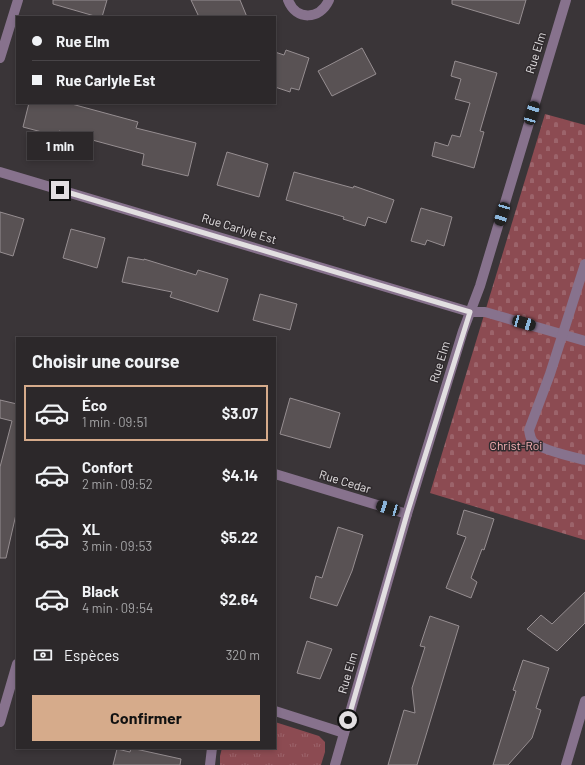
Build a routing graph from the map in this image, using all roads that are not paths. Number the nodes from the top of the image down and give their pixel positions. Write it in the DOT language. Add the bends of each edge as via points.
graph roads {
  1 [pos="18,0"];
  2 [pos="288,0"];
  3 [pos="329,0"];
  4 [pos="566,0"];
  5 [pos="0,58"];
  6 [pos="0,172"];
  7 [pos="585,264"];
  8 [pos="470,312"];
  9 [pos="563,334"];
  10 [pos="585,341"];
  11 [pos="585,460"];
  12 [pos="276,474"];
  13 [pos="407,514"];
  14 [pos="16,667"];
  15 [pos="585,701"];
  16 [pos="276,711"];
  17 [pos="0,722"];
  18 [pos="344,733"];
  19 [pos="212,749"];
  20 [pos="210,765"];
  21 [pos="335,765"];
  22 [pos="566,765"];
  1 -- 5 [label="street"];
  2 -- 3 [label="street" via="295,11 306,16 318,14"];
  4 -- 8 [label="street, Rue Elm"];
  6 -- 8 [label="street, Rue Carlyle Est"];
  7 -- 9 [label="street"];
  8 -- 9 [label="street, Rue Carlyle Est" via="485,312"];
  8 -- 13 [label="street, Rue Elm"];
  9 -- 10 [label="street, Rue Carlyle Est"];
  9 -- 11 [label="street" via="529,430 530,437 544,448"];
  12 -- 13 [label="street, Rue Cedar"];
  13 -- 18 [label="street, Rue Elm"];
  14 -- 17 [label="street"];
  15 -- 22 [label="street"];
  16 -- 18 [label="street"];
  18 -- 21 [label="street, Rue Elm"];
  19 -- 20 [label="street"];
}
